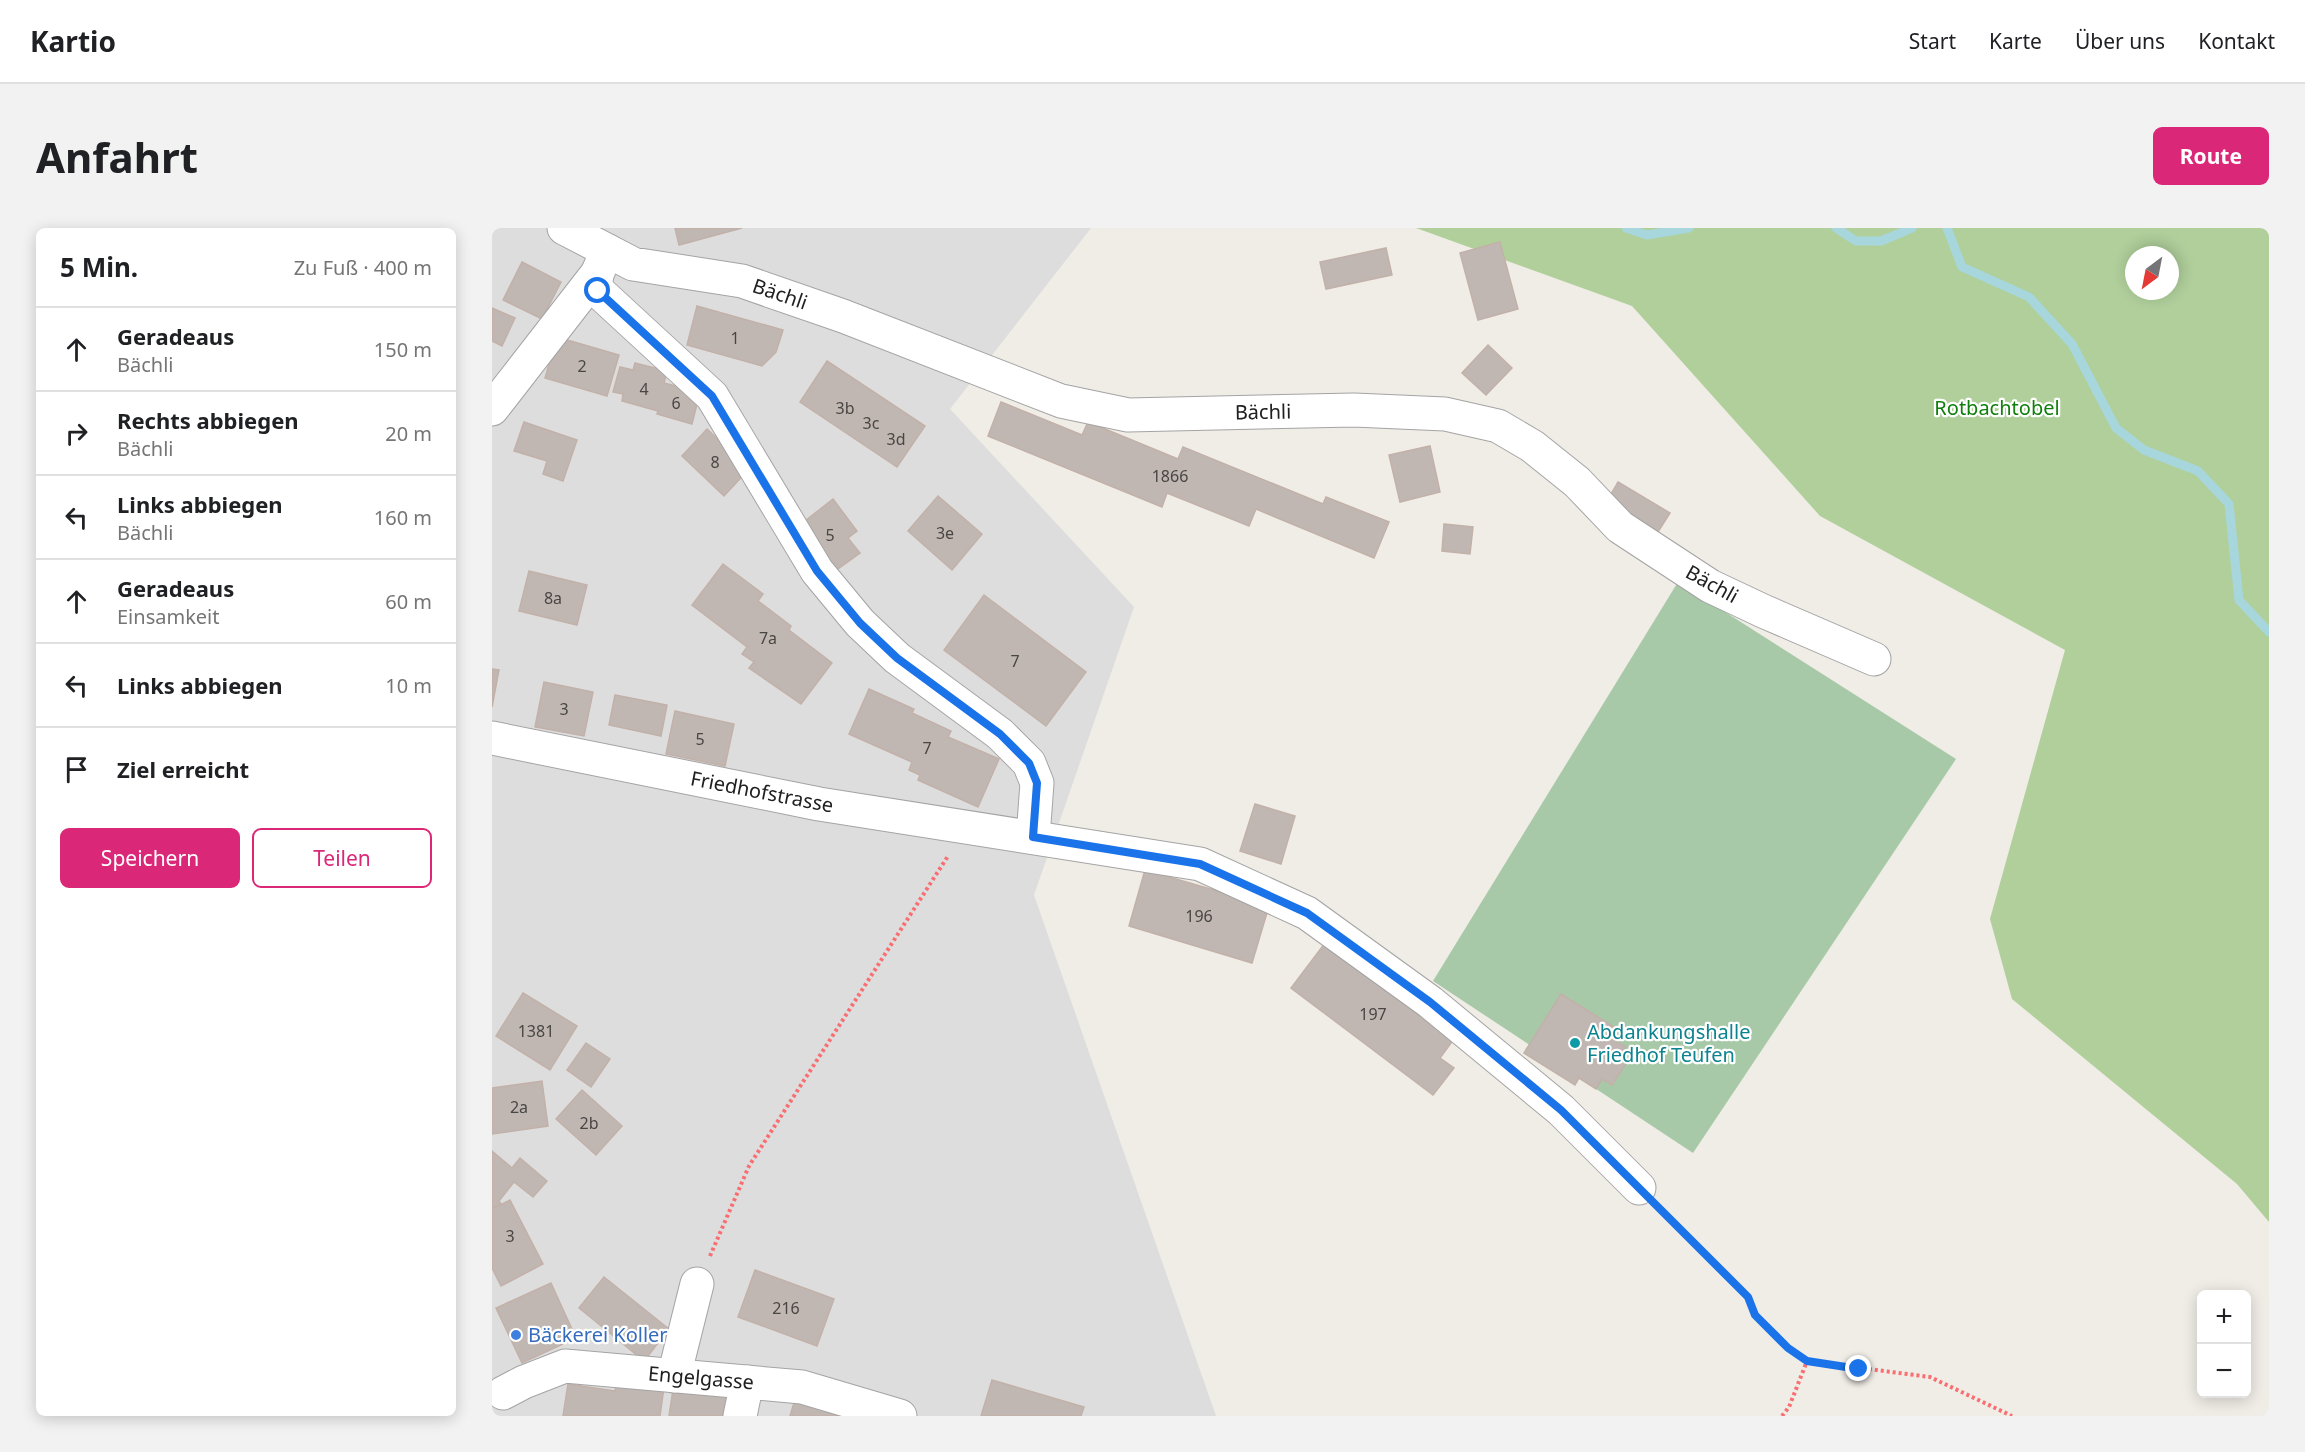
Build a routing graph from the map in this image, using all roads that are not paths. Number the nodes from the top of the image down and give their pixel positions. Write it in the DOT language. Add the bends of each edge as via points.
graph roads {
  1 [pos="564,228"];
  2 [pos="602,263"];
  3 [pos="492,409"];
  4 [pos="1874,659"];
  5 [pos="492,738"];
  6 [pos="1033,837"];
  7 [pos="1639,1188"];
  8 [pos="697,1284"];
  9 [pos="674,1376"];
  10 [pos="747,1382"];
  11 [pos="503,1396"];
  12 [pos="740,1416"];
  13 [pos="900,1416"];
  1 -- 2 [label="street, Bächli"];
  2 -- 3 [label="street"];
  2 -- 4 [label="street, Bächli" via="742,281 1061,401 1128,415 1354,410 1445,414 1498,426 1532,446 1577,482 1620,527 1700,579"];
  2 -- 6 [label="street" via="595,285 598,291 712,396 817,571 860,623 897,658 1000,734 1029,763 1037,783"];
  5 -- 6 [label="street, Friedhofstrasse" via="819,804"];
  6 -- 7 [label="street" via="1200,864 1307,913 1430,1002 1561,1110"];
  8 -- 9 [label="street"];
  9 -- 10 [label="street, Engelgasse"];
  9 -- 11 [label="street, Engelgasse" via="566,1366 524,1382"];
  10 -- 12 [label="street"];
  10 -- 13 [label="street, Engelgasse" via="802,1387"];
}
